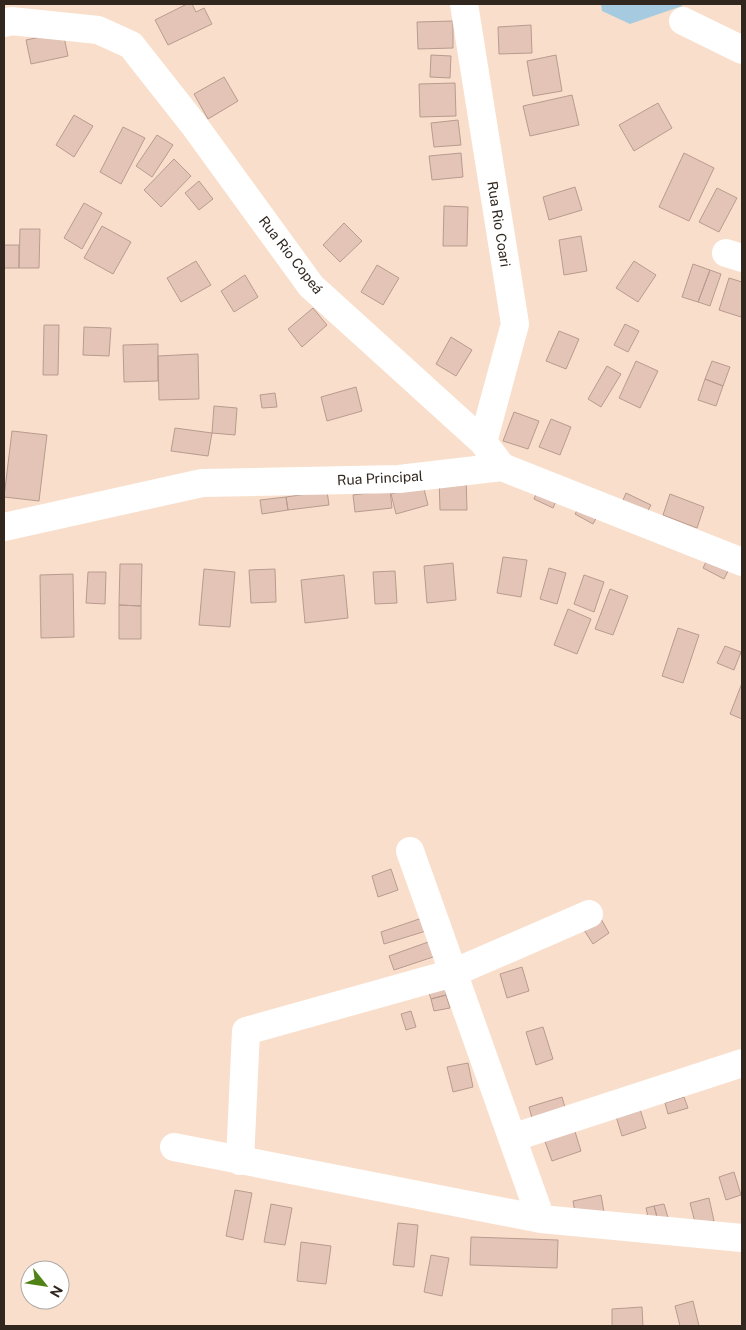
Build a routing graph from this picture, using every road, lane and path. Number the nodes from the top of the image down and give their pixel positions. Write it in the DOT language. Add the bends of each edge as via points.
graph roads {
  1 [pos="464,4"];
  2 [pos="683,21"];
  3 [pos="4,23"];
  4 [pos="742,50"];
  5 [pos="483,442"];
  6 [pos="502,467"];
  7 [pos="4,527"];
  8 [pos="742,562"];
  9 [pos="410,851"];
  10 [pos="589,914"];
  11 [pos="453,974"];
  12 [pos="742,1063"];
  13 [pos="512,1138"];
  14 [pos="174,1147"];
  15 [pos="240,1161"];
  16 [pos="541,1219"];
  17 [pos="742,1238"];
  1 -- 5 [label="street, Rua Rio Coari" via="515,324"];
  2 -- 4 [label="street"];
  3 -- 5 [label="street, Rua Rio Copeá" via="12,21 98,30 131,45 194,125 311,286"];
  5 -- 6 [label="street, Rua Rio Copeá"];
  6 -- 7 [label="street, Rua Principal" via="399,479 202,483"];
  6 -- 8 [label="street, Rua Principal"];
  9 -- 11 [label="street"];
  10 -- 11 [label="street"];
  11 -- 13 [label="street"];
  11 -- 15 [label="street" via="246,1031"];
  12 -- 13 [label="street"];
  13 -- 16 [label="street"];
  14 -- 15 [label="street"];
  15 -- 16 [label="street"];
  16 -- 17 [label="street"];
}
